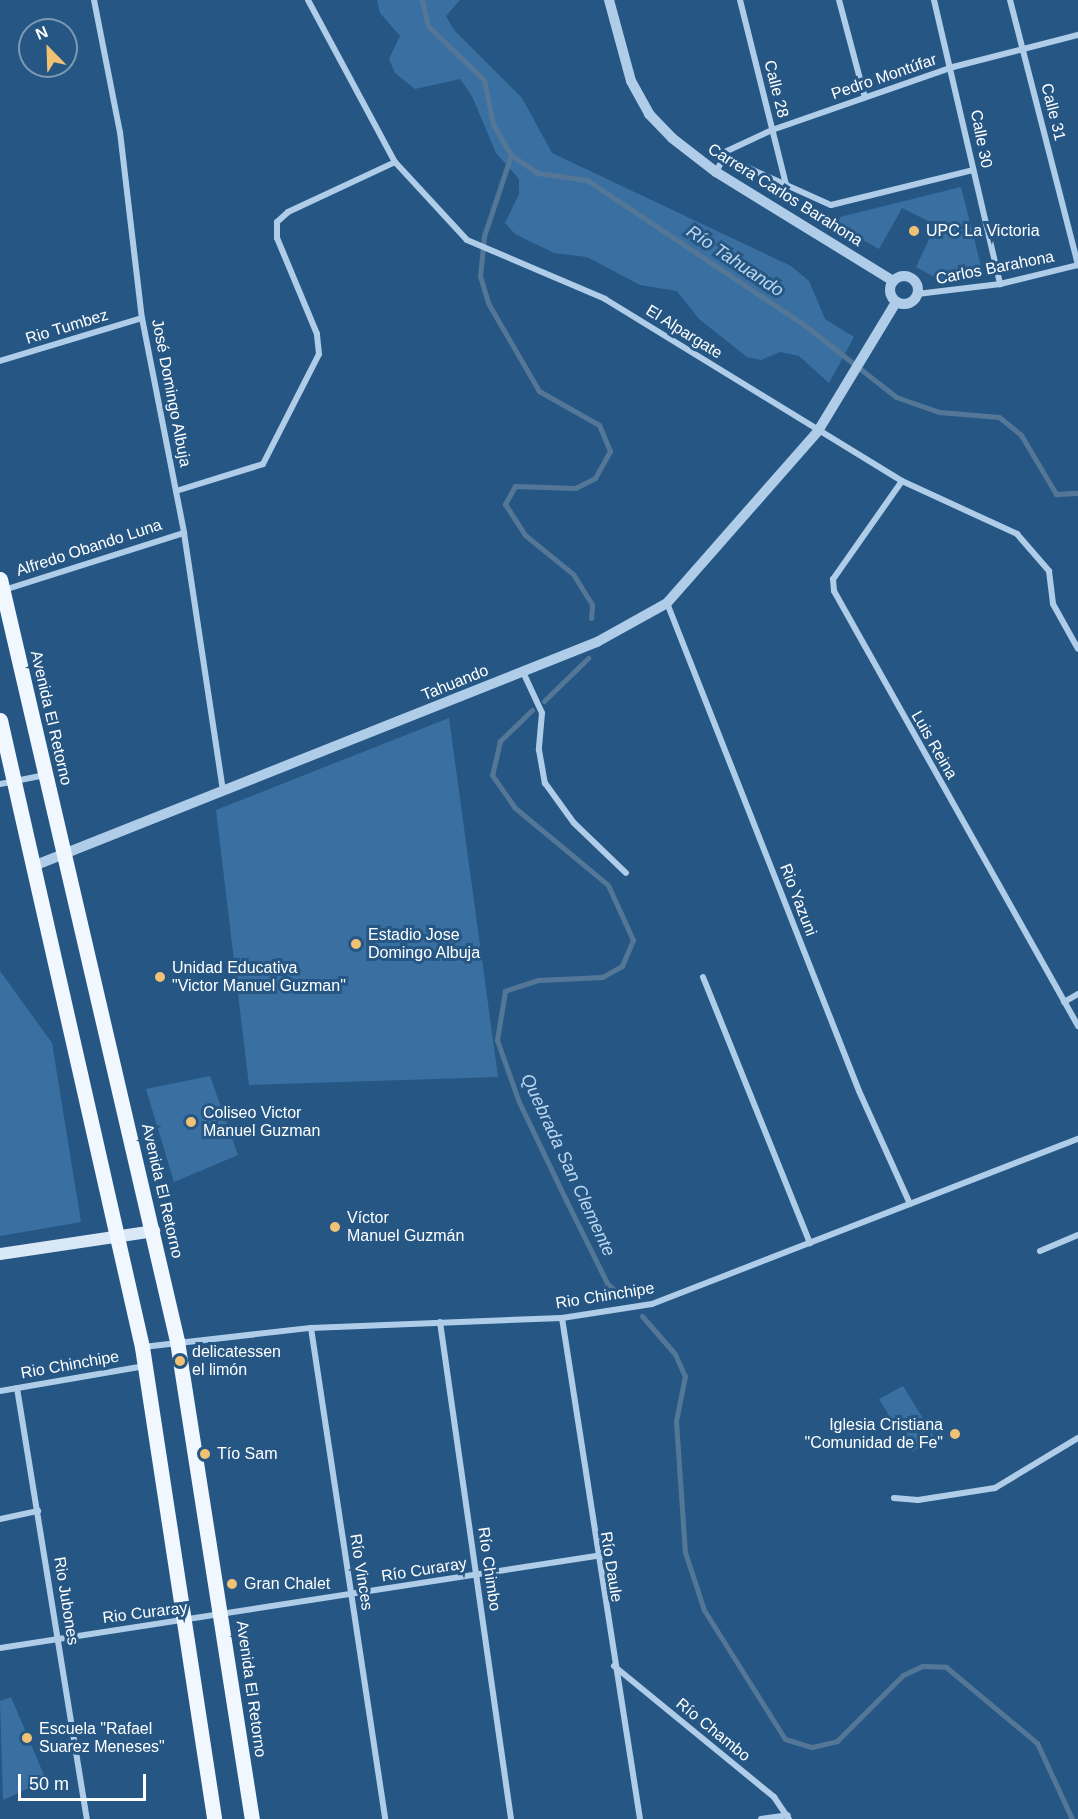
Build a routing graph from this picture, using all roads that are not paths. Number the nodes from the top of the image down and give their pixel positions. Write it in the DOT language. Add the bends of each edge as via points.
graph roads {
  1 [pos="94,0"];
  2 [pos="308,0"];
  3 [pos="609,0"];
  4 [pos="740,0"];
  5 [pos="838,0"];
  6 [pos="934,0"];
  7 [pos="1010,0"];
  8 [pos="1078,35"];
  9 [pos="1024,50"];
  10 [pos="953,68"];
  11 [pos="865,98"];
  12 [pos="772,130"];
  13 [pos="724,157"];
  14 [pos="395,162"];
  15 [pos="973,170"];
  16 [pos="716,172"];
  17 [pos="786,184"];
  18 [pos="1078,265"];
  19 [pos="893,280"];
  20 [pos="1000,284"];
  21 [pos="917,294"];
  22 [pos="896,302"];
  23 [pos="142,318"];
  24 [pos="0,361"];
  25 [pos="818,431"];
  26 [pos="902,481"];
  27 [pos="177,491"];
  28 [pos="184,533"];
  29 [pos="1,584"];
  30 [pos="667,603"];
  31 [pos="1078,649"];
  32 [pos="523,672"];
  33 [pos="0,720"];
  34 [pos="46,775"];
  35 [pos="7,782"];
  36 [pos="223,791"];
  37 [pos="62,856"];
  38 [pos="36,865"];
  39 [pos="626,873"];
  40 [pos="703,977"];
  41 [pos="1078,994"];
  42 [pos="1064,1002"];
  43 [pos="1078,1026"];
  44 [pos="1078,1139"];
  45 [pos="910,1204"];
  46 [pos="154,1231"];
  47 [pos="1078,1235"];
  48 [pos="120,1237"];
  49 [pos="810,1243"];
  50 [pos="1041,1251"];
  51 [pos="0,1254"];
  52 [pos="562,1318"];
  53 [pos="440,1322"];
  54 [pos="311,1328"];
  55 [pos="177,1341"];
  56 [pos="142,1347"];
  57 [pos="146,1366"];
  58 [pos="17,1388"];
  59 [pos="0,1391"];
  60 [pos="1078,1438"];
  61 [pos="894,1498"];
  62 [pos="38,1511"];
  63 [pos="0,1519"];
  64 [pos="596,1557"];
  65 [pos="476,1576"];
  66 [pos="351,1596"];
  67 [pos="222,1616"];
  68 [pos="185,1622"];
  69 [pos="58,1638"];
  70 [pos="0,1648"];
  71 [pos="614,1666"];
  72 [pos="788,1817"];
  73 [pos="87,1819"];
  74 [pos="214,1819"];
  75 [pos="252,1819"];
  76 [pos="385,1819"];
  77 [pos="511,1819"];
  78 [pos="640,1819"];
  79 [pos="761,1819"];
  1 -- 23 [label="street, José Domingo Albuja" via="120,132"];
  2 -- 14 [label="street, El Alpargate"];
  3 -- 16 [label="street, Carrera Carlos Barahona" via="631,81 649,114"];
  4 -- 12 [label="street, Calle 28"];
  5 -- 11 [label="street"];
  6 -- 10 [label="street, Calle 30"];
  7 -- 9 [label="street, Calle 31"];
  8 -- 9 [label="street, Pedro Montúfar"];
  9 -- 10 [label="street, Pedro Montúfar"];
  9 -- 18 [label="street, Calle 31"];
  10 -- 11 [label="street, Pedro Montúfar"];
  10 -- 15 [label="street, Calle 30"];
  11 -- 12 [label="street, Pedro Montúfar"];
  12 -- 13 [label="street, Pedro Montúfar"];
  12 -- 17 [label="street, Calle 28"];
  13 -- 16 [label="street"];
  13 -- 17 [label="street"];
  14 -- 25 [label="street, El Alpargate" via="467,240 504,260 604,299"];
  14 -- 27 [label="street" via="288,212 277,222 277,238 317,334 319,354 263,464"];
  15 -- 17 [label="street" via="831,205"];
  15 -- 20 [label="street, Calle 30"];
  16 -- 19 [label="street, Carrera Carlos Barahona"];
  18 -- 20 [label="street, Carlos Barahona"];
  19 -- 21 [label="street" via="908,276"];
  19 -- 22 [label="street" via="890,294"];
  20 -- 21 [label="street, Carlos Barahona"];
  21 -- 22 [label="street" via="906,304"];
  22 -- 25 [label="street, Tahuando"];
  23 -- 24 [label="street, Rio Tumbez"];
  23 -- 27 [label="street, José Domingo Albuja"];
  25 -- 26 [label="street, El Alpargate"];
  25 -- 30 [label="street, Tahuando"];
  26 -- 31 [label="street, El Alpargate" via="1017,534 1036,550 1049,572 1053,604"];
  26 -- 42 [label="street, Luis Reina" via="833,579 834,591"];
  27 -- 28 [label="street, José Domingo Albuja"];
  28 -- 29 [label="street, Alfredo Obando Luna"];
  28 -- 36 [label="street, José Domingo Albuja"];
  29 -- 34 [label="main road, Avenida El Retorno"];
  30 -- 32 [label="street, Tahuando" via="597,642"];
  30 -- 45 [label="street, Rio Yazuni" via="859,1091"];
  32 -- 36 [label="street, Tahuando"];
  32 -- 39 [label="street" via="542,713 540,766 545,783 574,823"];
  33 -- 35 [label="main road"];
  34 -- 35 [label="street"];
  34 -- 37 [label="main road, Avenida El Retorno"];
  35 -- 38 [label="main road"];
  36 -- 37 [label="street, Tahuando"];
  37 -- 38 [label="street, Tahuando"];
  37 -- 46 [label="main road, Avenida El Retorno"];
  38 -- 48 [label="main road"];
  40 -- 49 [label="street"];
  41 -- 42 [label="street"];
  42 -- 43 [label="street, Luis Reina"];
  44 -- 45 [label="street, Rio Chinchipe"];
  45 -- 49 [label="street, Rio Chinchipe"];
  46 -- 48 [label="main road"];
  46 -- 55 [label="main road, Avenida El Retorno"];
  47 -- 50 [label="street"];
  48 -- 51 [label="main road"];
  48 -- 56 [label="main road"];
  49 -- 52 [label="street, Rio Chinchipe" via="652,1304"];
  52 -- 53 [label="street, Rio Chinchipe"];
  52 -- 64 [label="street, Río Daule"];
  53 -- 54 [label="street, Rio Chinchipe"];
  53 -- 65 [label="street, Río Chimbo"];
  54 -- 55 [label="street, Rio Chinchipe"];
  54 -- 66 [label="street, Río Vinces"];
  55 -- 56 [label="street, Rio Chinchipe"];
  55 -- 67 [label="main road, Avenida El Retorno"];
  56 -- 57 [label="main road"];
  57 -- 58 [label="street, Rio Chinchipe"];
  57 -- 68 [label="main road"];
  58 -- 59 [label="street, Rio Chinchipe"];
  58 -- 62 [label="street, Rio Jubones"];
  60 -- 61 [label="street" via="995,1488 918,1500"];
  62 -- 63 [label="street"];
  62 -- 69 [label="street, Rio Jubones"];
  64 -- 65 [label="street, Río Curaray"];
  64 -- 71 [label="street, Río Daule"];
  65 -- 66 [label="street, Río Curaray"];
  65 -- 77 [label="street, Río Chimbo"];
  66 -- 67 [label="street, Río Curaray"];
  66 -- 76 [label="street, Río Vinces"];
  67 -- 68 [label="street, Rio Curaray"];
  67 -- 75 [label="main road, Avenida El Retorno"];
  68 -- 69 [label="street, Rio Curaray"];
  68 -- 74 [label="main road"];
  69 -- 70 [label="street, Rio Curaray"];
  69 -- 73 [label="street, Rio Jubones"];
  71 -- 72 [label="street, Río Chambo" via="774,1797"];
  71 -- 78 [label="street, Río Daule"];
  72 -- 79 [label="street"];
}
